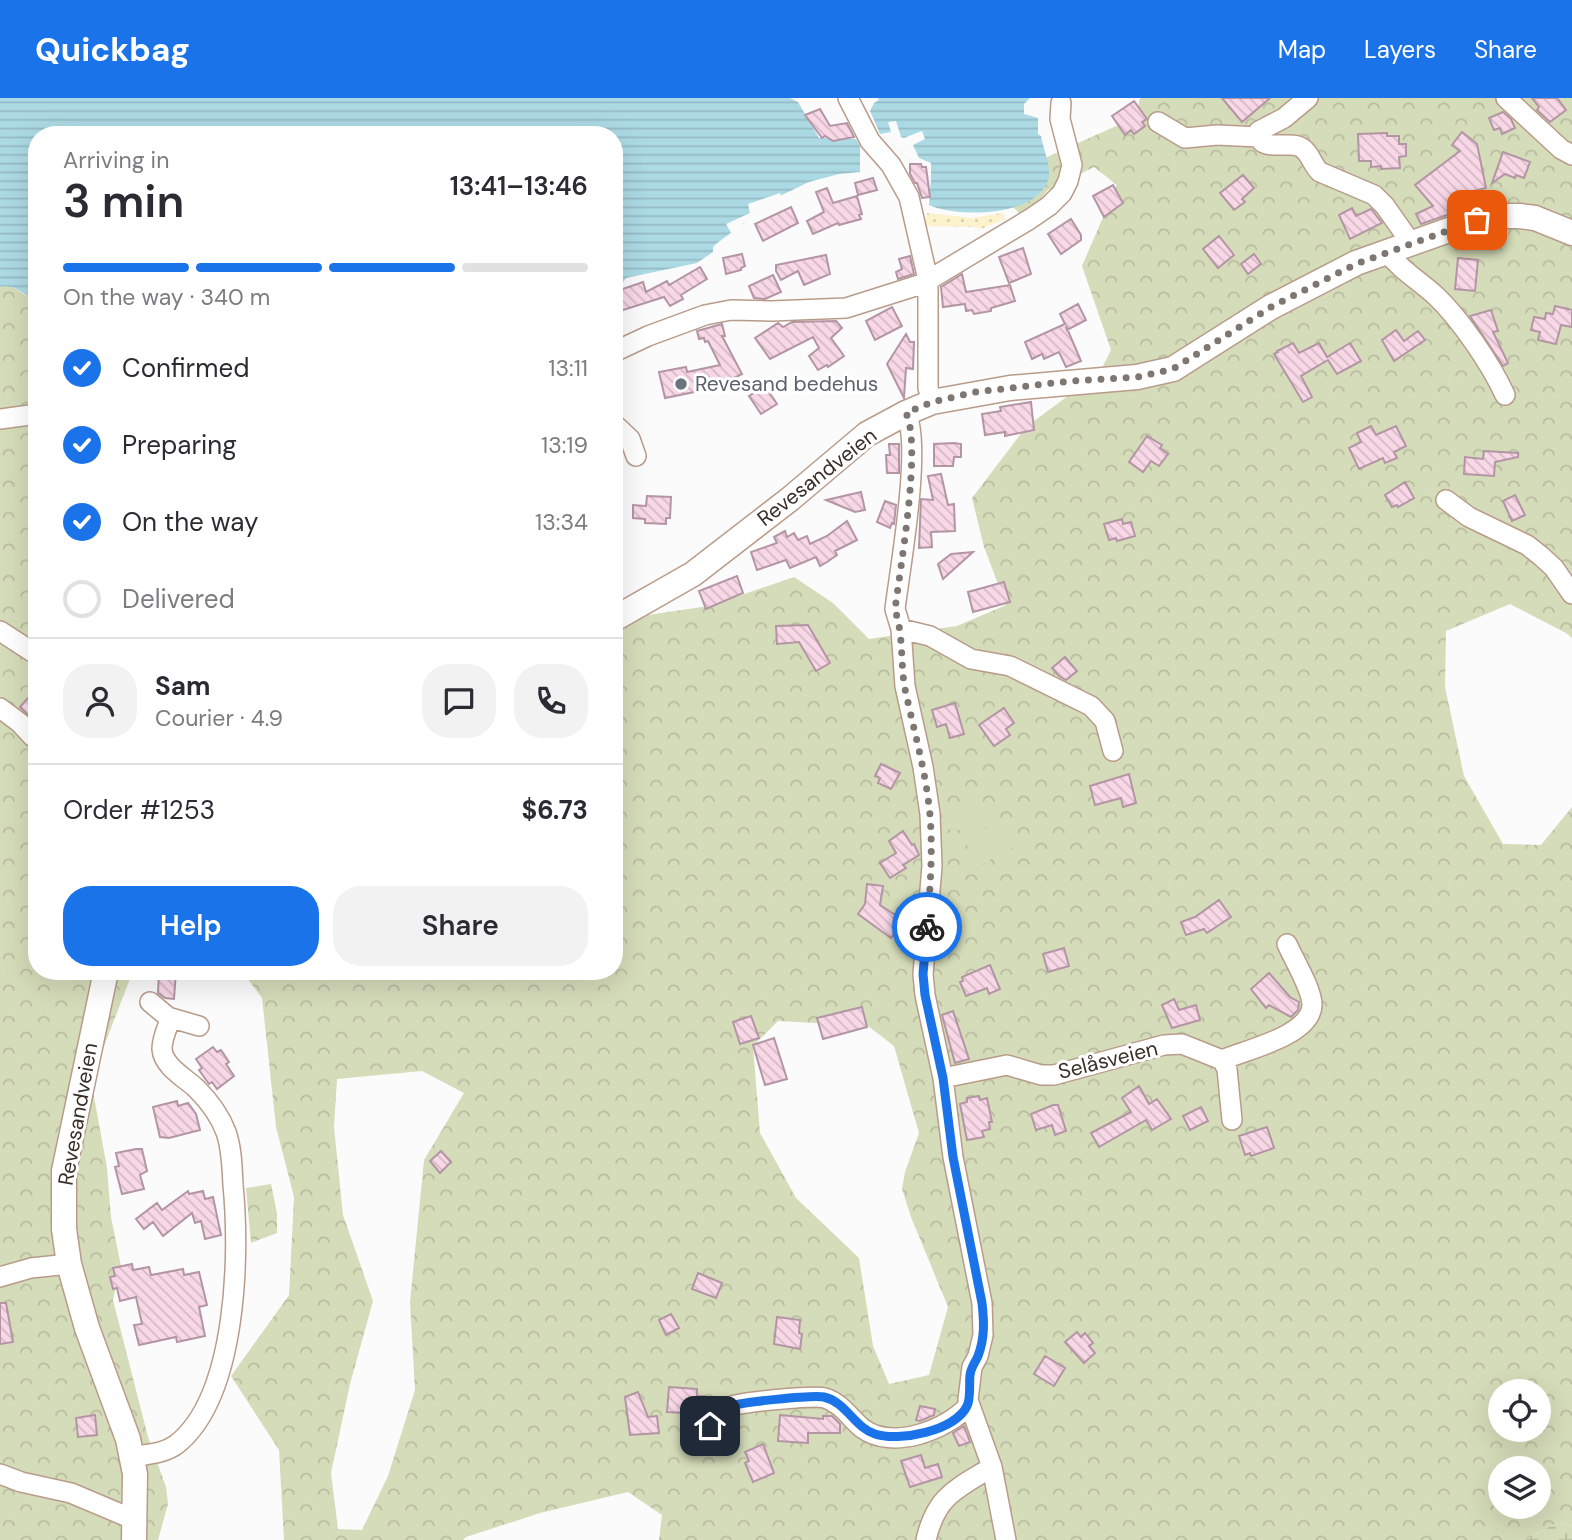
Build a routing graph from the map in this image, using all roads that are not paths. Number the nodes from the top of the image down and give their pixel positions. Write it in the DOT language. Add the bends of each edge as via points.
graph roads {
  1 [pos="848,98"];
  2 [pos="1308,98"];
  3 [pos="1506,98"];
  4 [pos="1060,103"];
  5 [pos="1158,122"];
  6 [pos="1259,137"];
  7 [pos="1572,155"];
  8 [pos="1572,233"];
  9 [pos="1411,243"];
  10 [pos="1387,252"];
  11 [pos="928,280"];
  12 [pos="623,348"];
  13 [pos="1505,395"];
  14 [pos="932,402"];
  15 [pos="906,413"];
  16 [pos="28,415"];
  17 [pos="0,419"];
  18 [pos="623,432"];
  19 [pos="636,456"];
  20 [pos="1446,500"];
  21 [pos="1572,594"];
  22 [pos="623,614"];
  23 [pos="901,629"];
  24 [pos="0,631"];
  25 [pos="28,649"];
  26 [pos="0,708"];
  27 [pos="28,732"];
  28 [pos="1113,751"];
  29 [pos="1287,944"];
  30 [pos="104,980"];
  31 [pos="150,1002"];
  32 [pos="171,1018"];
  33 [pos="199,1026"];
  34 [pos="1222,1060"];
  35 [pos="943,1078"];
  36 [pos="1232,1120"];
  37 [pos="69,1264"];
  38 [pos="0,1277"];
  39 [pos="969,1405"];
  40 [pos="710,1426"];
  41 [pos="131,1457"];
  42 [pos="992,1467"];
  43 [pos="0,1474"];
  44 [pos="134,1530"];
  45 [pos="926,1540"];
  46 [pos="1006,1540"];
  1 -- 11 [label="street" via="870,141 905,189"];
  2 -- 6 [label="street" via="1264,127"];
  3 -- 7 [label="street"];
  4 -- 11 [label="street" via="1072,165 1062,193 1030,219"];
  5 -- 6 [label="street" via="1185,138"];
  6 -- 9 [label="street" via="1268,145 1301,147 1320,172 1374,195"];
  8 -- 9 [label="main road, Revesandveien" via="1535,218 1504,216 1477,220"];
  9 -- 10 [label="main road, Revesandveien"];
  10 -- 13 [label="street" via="1455,316"];
  10 -- 14 [label="main road, Revesandveien" via="1271,307 1173,369"];
  11 -- 12 [label="street" via="846,308 732,310 705,315"];
  11 -- 14 [label="street" via="928,388"];
  14 -- 15 [label="main road, Revesandveien"];
  15 -- 22 [label="main road, Revesandveien" via="867,434 693,574"];
  15 -- 23 [label="street" via="912,425 911,459 895,610"];
  16 -- 17 [label="street"];
  18 -- 19 [label="street"];
  20 -- 21 [label="street" via="1469,517 1527,545"];
  23 -- 28 [label="street" via="930,636 971,659 1010,666 1091,706 1105,721"];
  23 -- 35 [label="street" via="905,686 930,814 932,866 923,974"];
  24 -- 25 [label="street"];
  26 -- 27 [label="street"];
  29 -- 34 [label="street" via="1309,993 1310,1013 1291,1034"];
  30 -- 37 [label="main road, Revesandveien" via="64,1171"];
  31 -- 32 [label="street"];
  32 -- 33 [label="street"];
  32 -- 41 [label="street" via="163,1038 163,1056 217,1114 230,1144 236,1212 233,1296 223,1359 201,1415 175,1446"];
  34 -- 35 [label="street, Selåsveien" via="1182,1044 1140,1050 1054,1075 1007,1065"];
  34 -- 36 [label="street"];
  35 -- 39 [label="street" via="984,1323 970,1375"];
  37 -- 38 [label="street"];
  37 -- 41 [label="main road, Revesandveien"];
  39 -- 40 [label="street" via="947,1424 894,1438 863,1429 844,1409 821,1396 730,1406"];
  39 -- 42 [label="street"];
  41 -- 44 [label="main road, Revesandveien"];
  42 -- 45 [label="street" via="944,1497"];
  42 -- 46 [label="street"];
  43 -- 44 [label="street" via="71,1493"];
}
